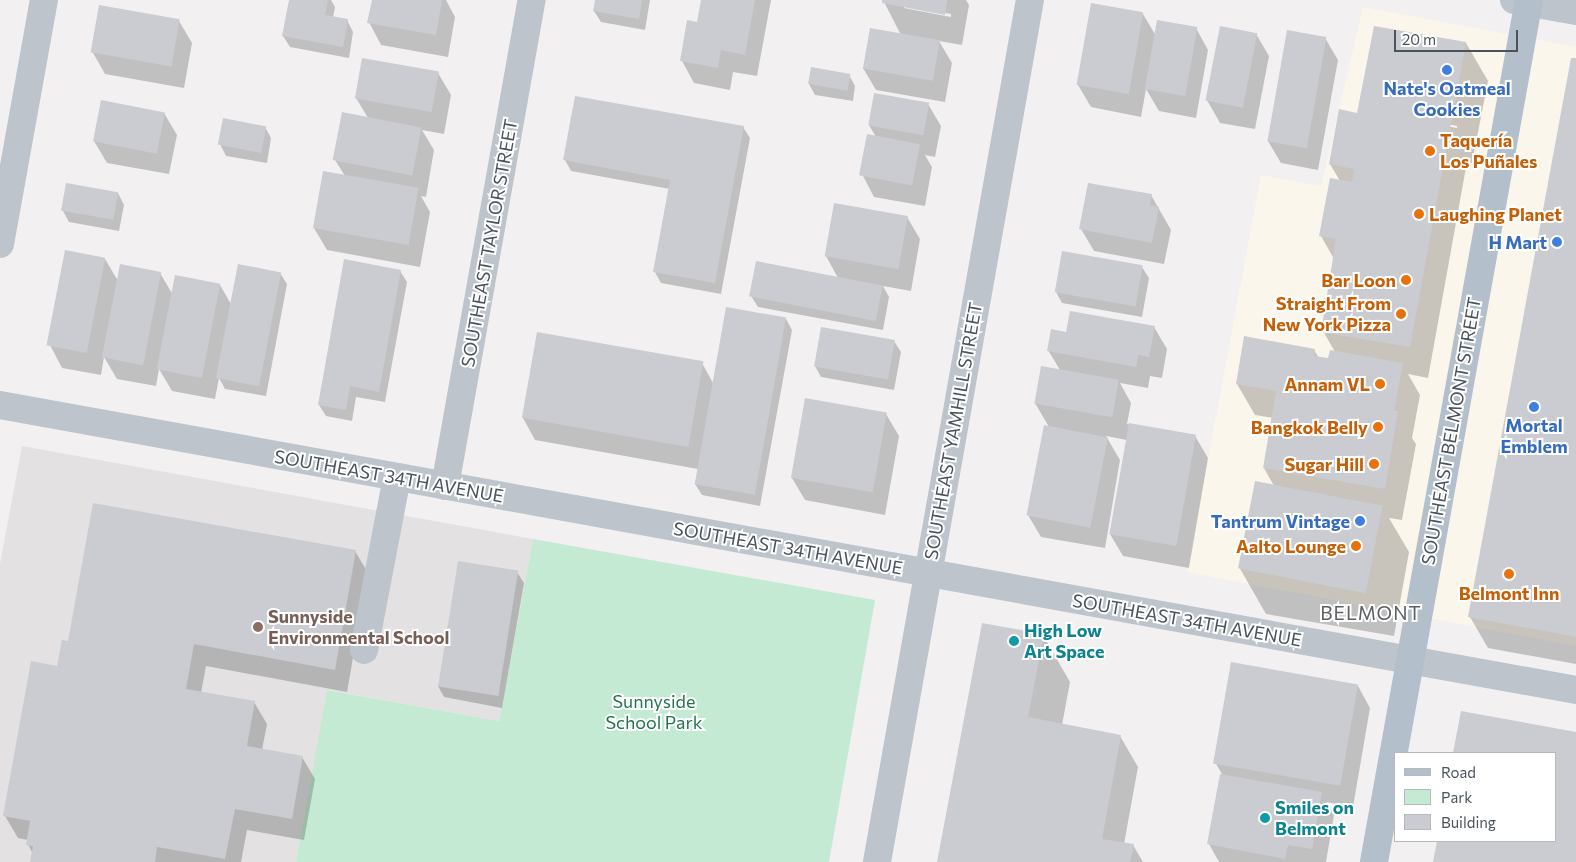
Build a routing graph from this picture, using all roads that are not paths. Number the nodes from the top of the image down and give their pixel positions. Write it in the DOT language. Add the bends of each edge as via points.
graph roads {
  1 [pos="44,0"];
  2 [pos="532,0"];
  3 [pos="1030,0"];
  4 [pos="1524,1"];
  5 [pos="1576,10"];
  6 [pos="0,244"];
  7 [pos="0,405"];
  8 [pos="397,477"];
  9 [pos="445,486"];
  10 [pos="928,573"];
  11 [pos="364,650"];
  12 [pos="1410,660"];
  13 [pos="1576,690"];
  14 [pos="876,862"];
  15 [pos="1374,862"];
  1 -- 6 [label="street"];
  2 -- 9 [label="street, SOUTHEAST TAYLOR STREET"];
  3 -- 10 [label="street, SOUTHEAST YAMHILL STREET"];
  4 -- 5 [label="street"];
  4 -- 12 [label="main road, SOUTHEAST BELMONT STREET"];
  7 -- 8 [label="street, SOUTHEAST 34TH AVENUE"];
  8 -- 9 [label="street, SOUTHEAST 34TH AVENUE"];
  8 -- 11 [label="street"];
  9 -- 10 [label="street, SOUTHEAST 34TH AVENUE"];
  10 -- 12 [label="street, SOUTHEAST 34TH AVENUE"];
  10 -- 14 [label="street, SOUTHEAST YAMHILL STREET"];
  12 -- 13 [label="street, SOUTHEAST 34TH AVENUE"];
  12 -- 15 [label="main road, SOUTHEAST BELMONT STREET"];
}
